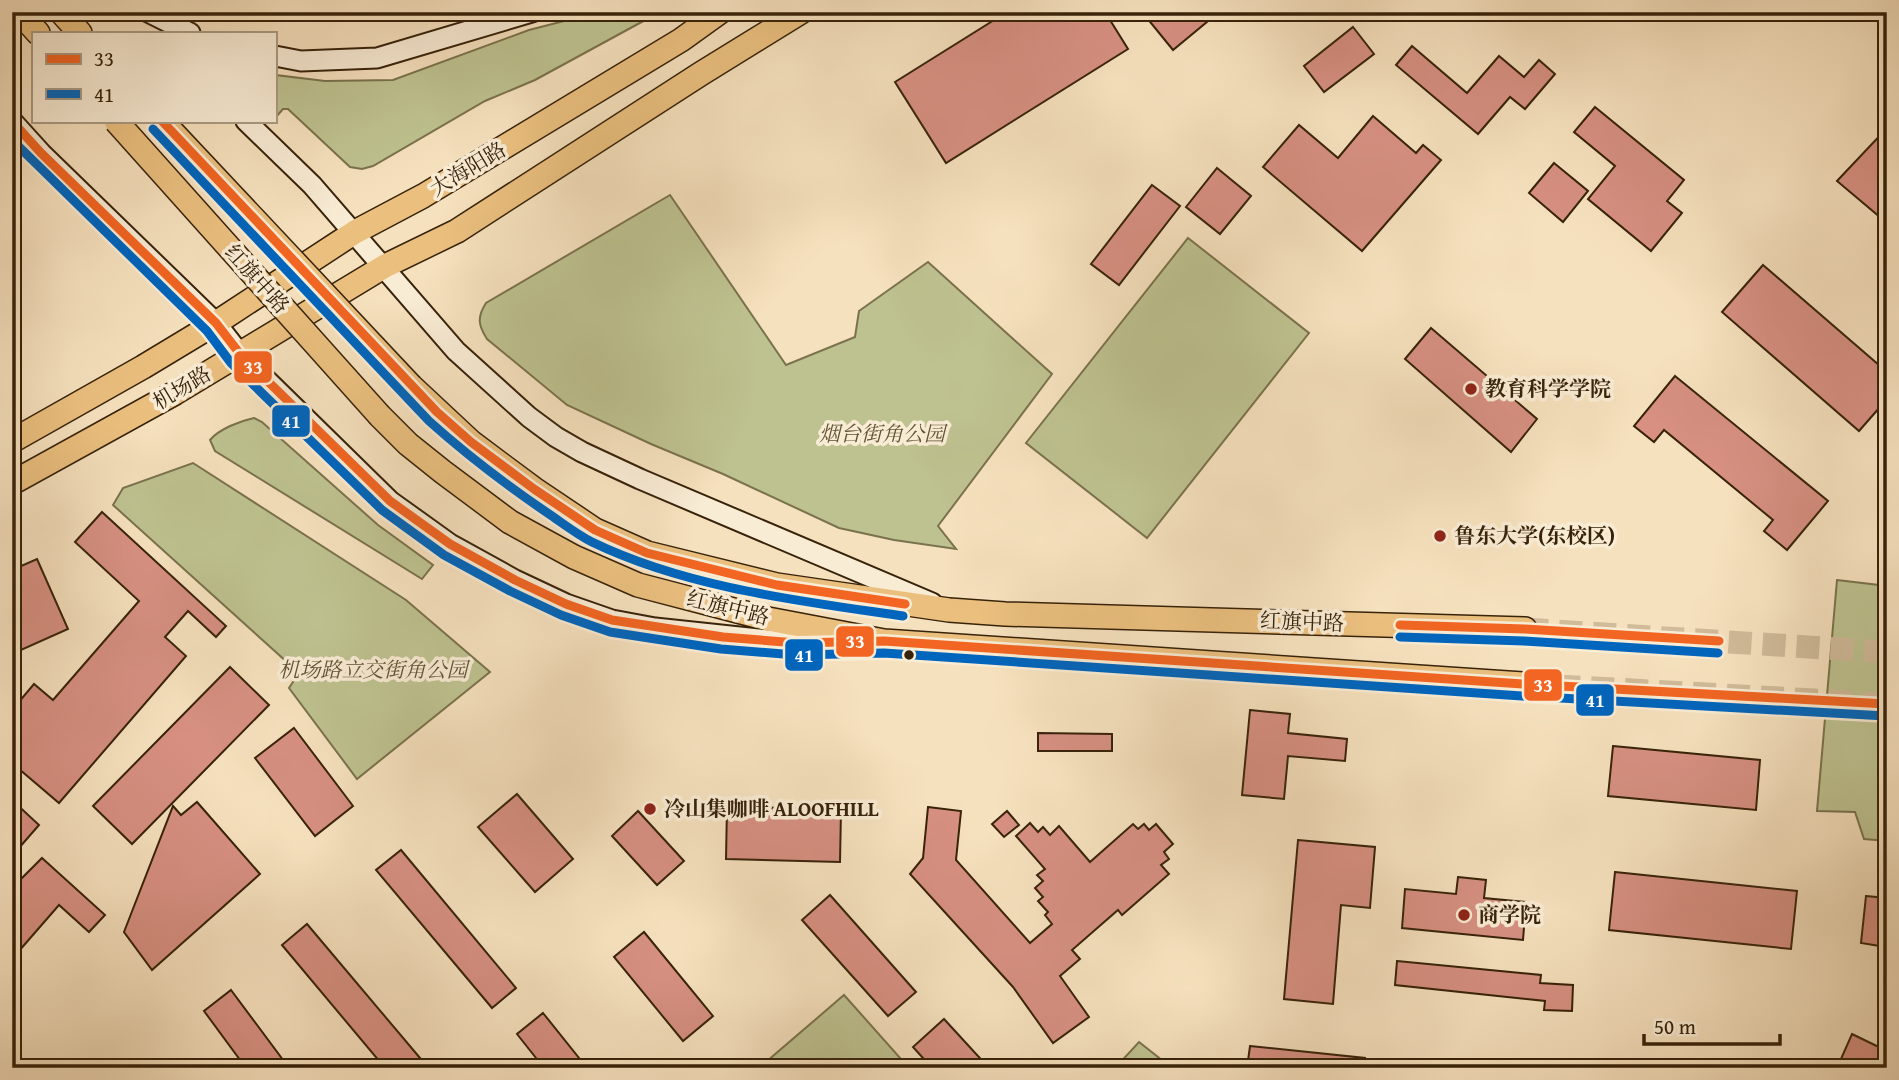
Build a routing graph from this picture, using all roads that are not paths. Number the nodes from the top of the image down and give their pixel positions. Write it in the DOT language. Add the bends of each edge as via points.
graph roads {
  1 [pos="19,12"];
  2 [pos="61,12"];
  3 [pos="136,12"];
  4 [pos="148,12"];
  5 [pos="532,12"];
  6 [pos="720,12"];
  7 [pos="801,12"];
  8 [pos="37,32"];
  9 [pos="79,32"];
  10 [pos="155,32"];
  11 [pos="188,32"];
  12 [pos="276,56"];
  13 [pos="12,121"];
  14 [pos="117,122"];
  15 [pos="163,122"];
  16 [pos="247,122"];
  17 [pos="355,232"];
  18 [pos="385,266"];
  19 [pos="216,323"];
  20 [pos="240,354"];
  21 [pos="12,441"];
  22 [pos="12,483"];
  23 [pos="949,610"];
  24 [pos="1525,629"];
  25 [pos="884,641"];
  26 [pos="1523,684"];
  1 -- 8 [label="main road"];
  2 -- 9 [label="main road"];
  3 -- 10 [label="main road"];
  4 -- 11 [label="main road"];
  5 -- 12 [label="main road" via="377,58 301,61"];
  6 -- 17 [label="main road, 大海阳路" via="423,196"];
  7 -- 18 [label="main road" via="482,216"];
  13 -- 19 [label="main road"];
  14 -- 25 [label="main road, 红旗中路, bridge" via="380,416 408,444 510,522 638,585 768,619"];
  15 -- 23 [label="main road, 红旗中路, bridge" via="437,412 471,442 596,530 647,553 777,585"];
  16 -- 17 [label="main road"];
  17 -- 18 [label="main road"];
  17 -- 19 [label="main road, 大海阳路"];
  18 -- 20 [label="main road, 机场路"];
  18 -- 23 [label="main road" via="456,351 529,417 582,452"];
  19 -- 20 [label="main road"];
  19 -- 21 [label="main road, 机场路"];
  20 -- 22 [label="main road, 机场路"];
  20 -- 25 [label="main road" via="390,501 450,544 566,604 612,620 735,638 797,643"];
  23 -- 24 [label="main road, 红旗中路"];
  25 -- 26 [label="main road, 红旗中路"];
}
